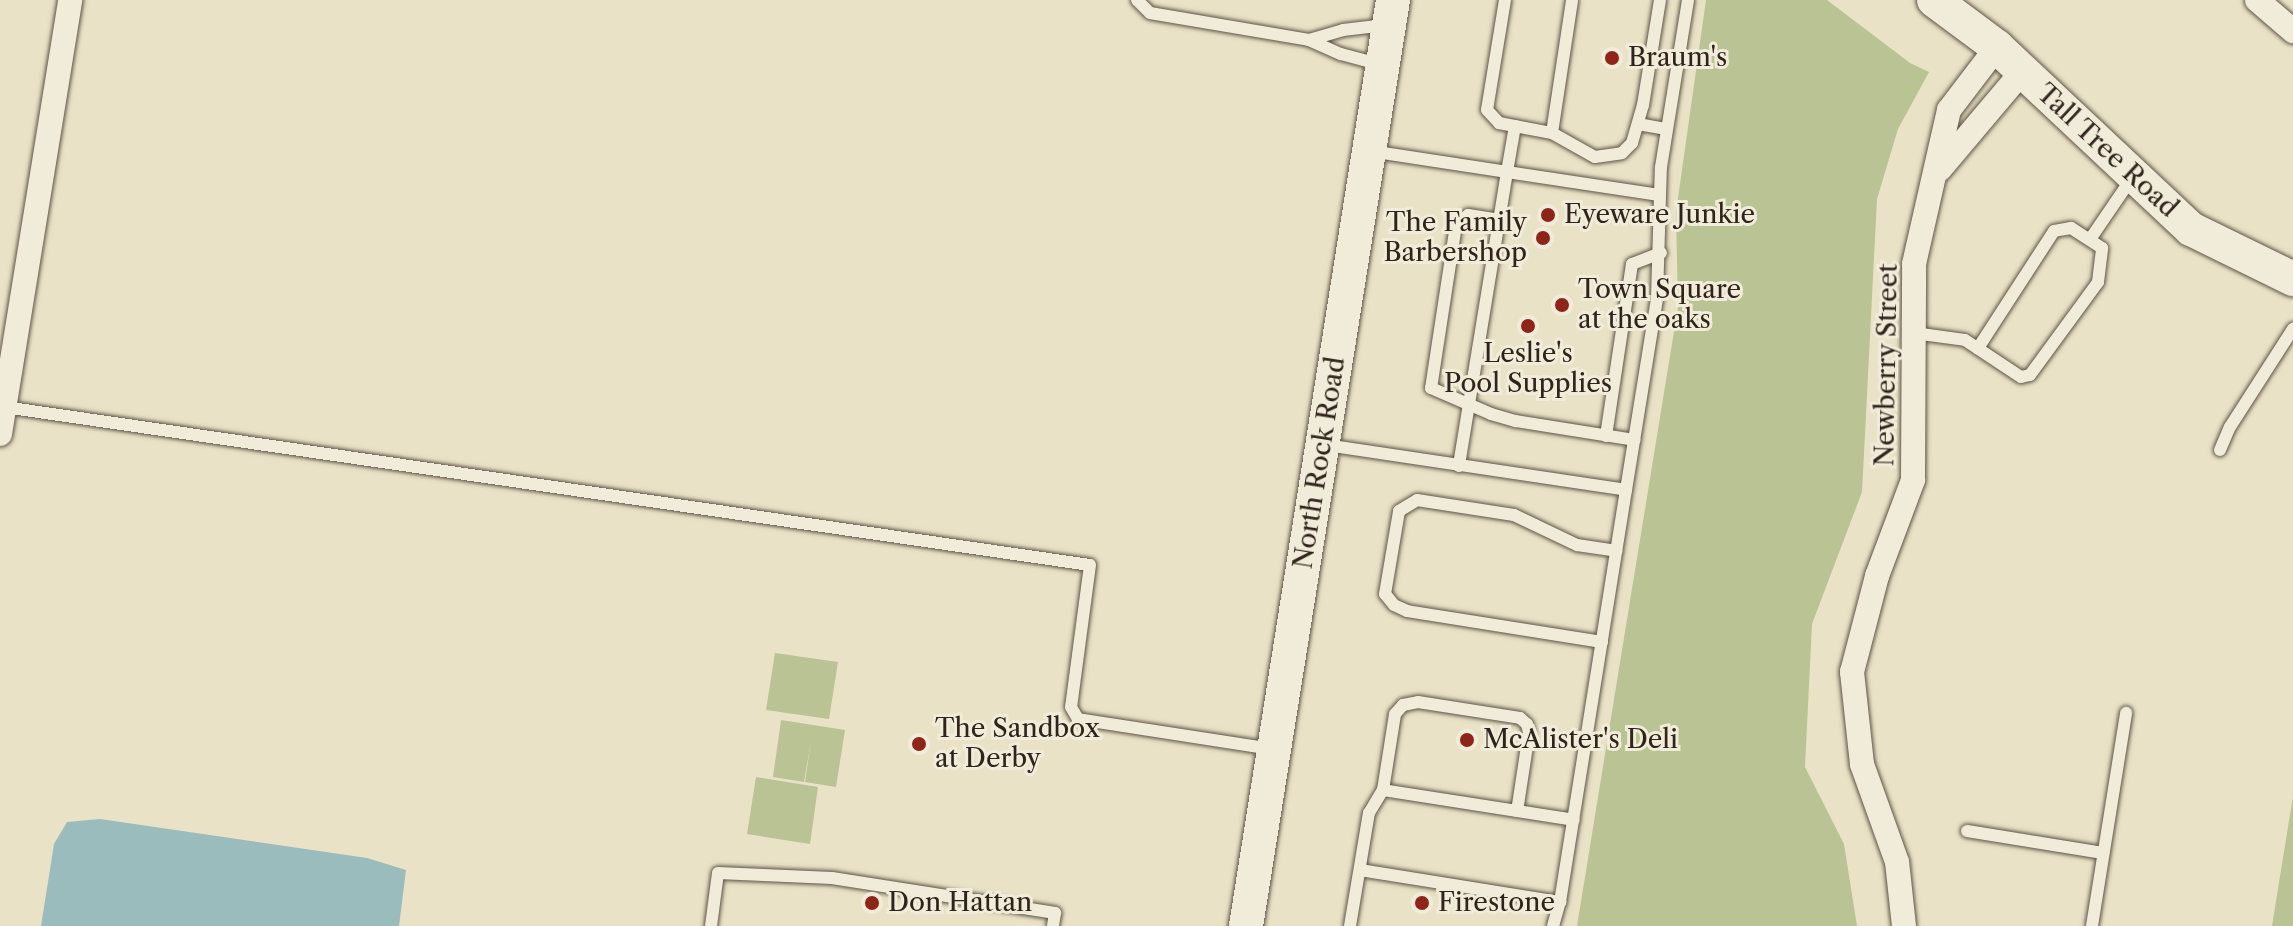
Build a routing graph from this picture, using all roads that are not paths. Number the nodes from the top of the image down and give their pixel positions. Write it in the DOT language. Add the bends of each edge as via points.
graph roads {
  1 [pos="70,0"];
  2 [pos="1137,0"];
  3 [pos="1505,0"];
  4 [pos="1572,0"];
  5 [pos="1660,0"];
  6 [pos="1688,0"];
  7 [pos="1934,0"];
  8 [pos="2257,0"];
  9 [pos="1391,12"];
  10 [pos="2293,31"];
  11 [pos="1309,40"];
  12 [pos="1997,47"];
  13 [pos="1383,66"];
  14 [pos="2022,72"];
  15 [pos="1638,124"];
  16 [pos="1515,126"];
  17 [pos="1667,129"];
  18 [pos="1552,133"];
  19 [pos="1370,151"];
  20 [pos="1507,172"];
  21 [pos="1936,174"];
  22 [pos="2133,176"];
  23 [pos="1659,195"];
  24 [pos="1500,220"];
  25 [pos="2091,238"];
  26 [pos="1661,253"];
  27 [pos="2293,279"];
  28 [pos="2293,329"];
  29 [pos="1914,333"];
  30 [pos="1978,348"];
  31 [pos="1470,405"];
  32 [pos="4,407"];
  33 [pos="0,434"];
  34 [pos="1606,436"];
  35 [pos="1634,440"];
  36 [pos="1323,445"];
  37 [pos="2220,450"];
  38 [pos="1459,466"];
  39 [pos="1626,490"];
  40 [pos="1617,551"];
  41 [pos="1602,642"];
  42 [pos="2126,713"];
  43 [pos="1274,749"];
  44 [pos="1383,790"];
  45 [pos="1517,811"];
  46 [pos="1574,820"];
  47 [pos="1967,831"];
  48 [pos="2103,853"];
  49 [pos="1360,870"];
  50 [pos="1560,902"];
  51 [pos="711,926"];
  52 [pos="1053,926"];
  53 [pos="1246,926"];
  54 [pos="1350,926"];
  55 [pos="1553,926"];
  56 [pos="1904,926"];
  57 [pos="2092,926"];
  1 -- 32 [label="street"];
  2 -- 11 [label="lane" via="1150,13"];
  3 -- 16 [label="lane" via="1487,110 1499,123"];
  4 -- 18 [label="lane"];
  5 -- 15 [label="lane"];
  6 -- 17 [label="lane"];
  7 -- 12 [label="main road, Tall Tree Road"];
  8 -- 10 [label="street"];
  9 -- 11 [label="lane"];
  9 -- 13 [label="main road, North Rock Road"];
  11 -- 13 [label="lane"];
  12 -- 14 [label="main road, Tall Tree Road"];
  12 -- 21 [label="street, Newberry Street" via="1949,110"];
  13 -- 19 [label="main road, North Rock Road"];
  14 -- 21 [label="street, Newberry Street"];
  14 -- 22 [label="main road, Tall Tree Road"];
  15 -- 17 [label="lane"];
  15 -- 18 [label="lane" via="1632,143 1609,157 1584,154"];
  16 -- 18 [label="lane"];
  16 -- 20 [label="lane"];
  17 -- 23 [label="lane"];
  19 -- 20 [label="lane"];
  19 -- 36 [label="main road, North Rock Road"];
  20 -- 23 [label="lane"];
  20 -- 24 [label="lane"];
  21 -- 29 [label="street, Newberry Street" via="1914,264"];
  22 -- 25 [label="lane"];
  22 -- 27 [label="main road, Tall Tree Road" via="2191,229"];
  23 -- 26 [label="lane"];
  24 -- 31 [label="lane"];
  24 -- 31 [label="lane" via="1468,215 1456,225 1430,381 1440,394"];
  25 -- 30 [label="lane" via="2071,228 2054,231"];
  25 -- 30 [label="lane" via="2102,248 2098,282 2036,369 2021,377"];
  26 -- 34 [label="lane" via="1632,264"];
  26 -- 35 [label="lane"];
  28 -- 37 [label="lane"];
  29 -- 30 [label="lane" via="1965,340"];
  29 -- 56 [label="street, Newberry Street" via="1913,480 1877,576 1852,672 1862,764 1897,862"];
  31 -- 34 [label="lane" via="1516,421"];
  31 -- 38 [label="lane"];
  32 -- 33 [label="street"];
  32 -- 43 [label="lane" via="1090,565 1071,707 1078,719"];
  34 -- 35 [label="lane"];
  35 -- 39 [label="lane"];
  36 -- 38 [label="lane"];
  36 -- 43 [label="main road, North Rock Road"];
  38 -- 39 [label="lane"];
  39 -- 40 [label="lane"];
  40 -- 41 [label="lane"];
  40 -- 41 [label="lane" via="1577,545 1514,515 1417,500 1399,511 1385,594 1407,611"];
  41 -- 46 [label="lane"];
  42 -- 48 [label="lane"];
  43 -- 53 [label="main road, North Rock Road"];
  44 -- 45 [label="lane"];
  44 -- 45 [label="lane" via="1395,714 1403,705 1418,702 1520,718 1527,724"];
  44 -- 49 [label="lane" via="1369,813"];
  45 -- 46 [label="lane"];
  46 -- 50 [label="lane"];
  47 -- 48 [label="lane"];
  48 -- 57 [label="lane"];
  49 -- 50 [label="lane"];
  49 -- 54 [label="lane"];
  50 -- 55 [label="lane"];
  51 -- 52 [label="lane" via="718,873 832,878 1055,913"];
}
